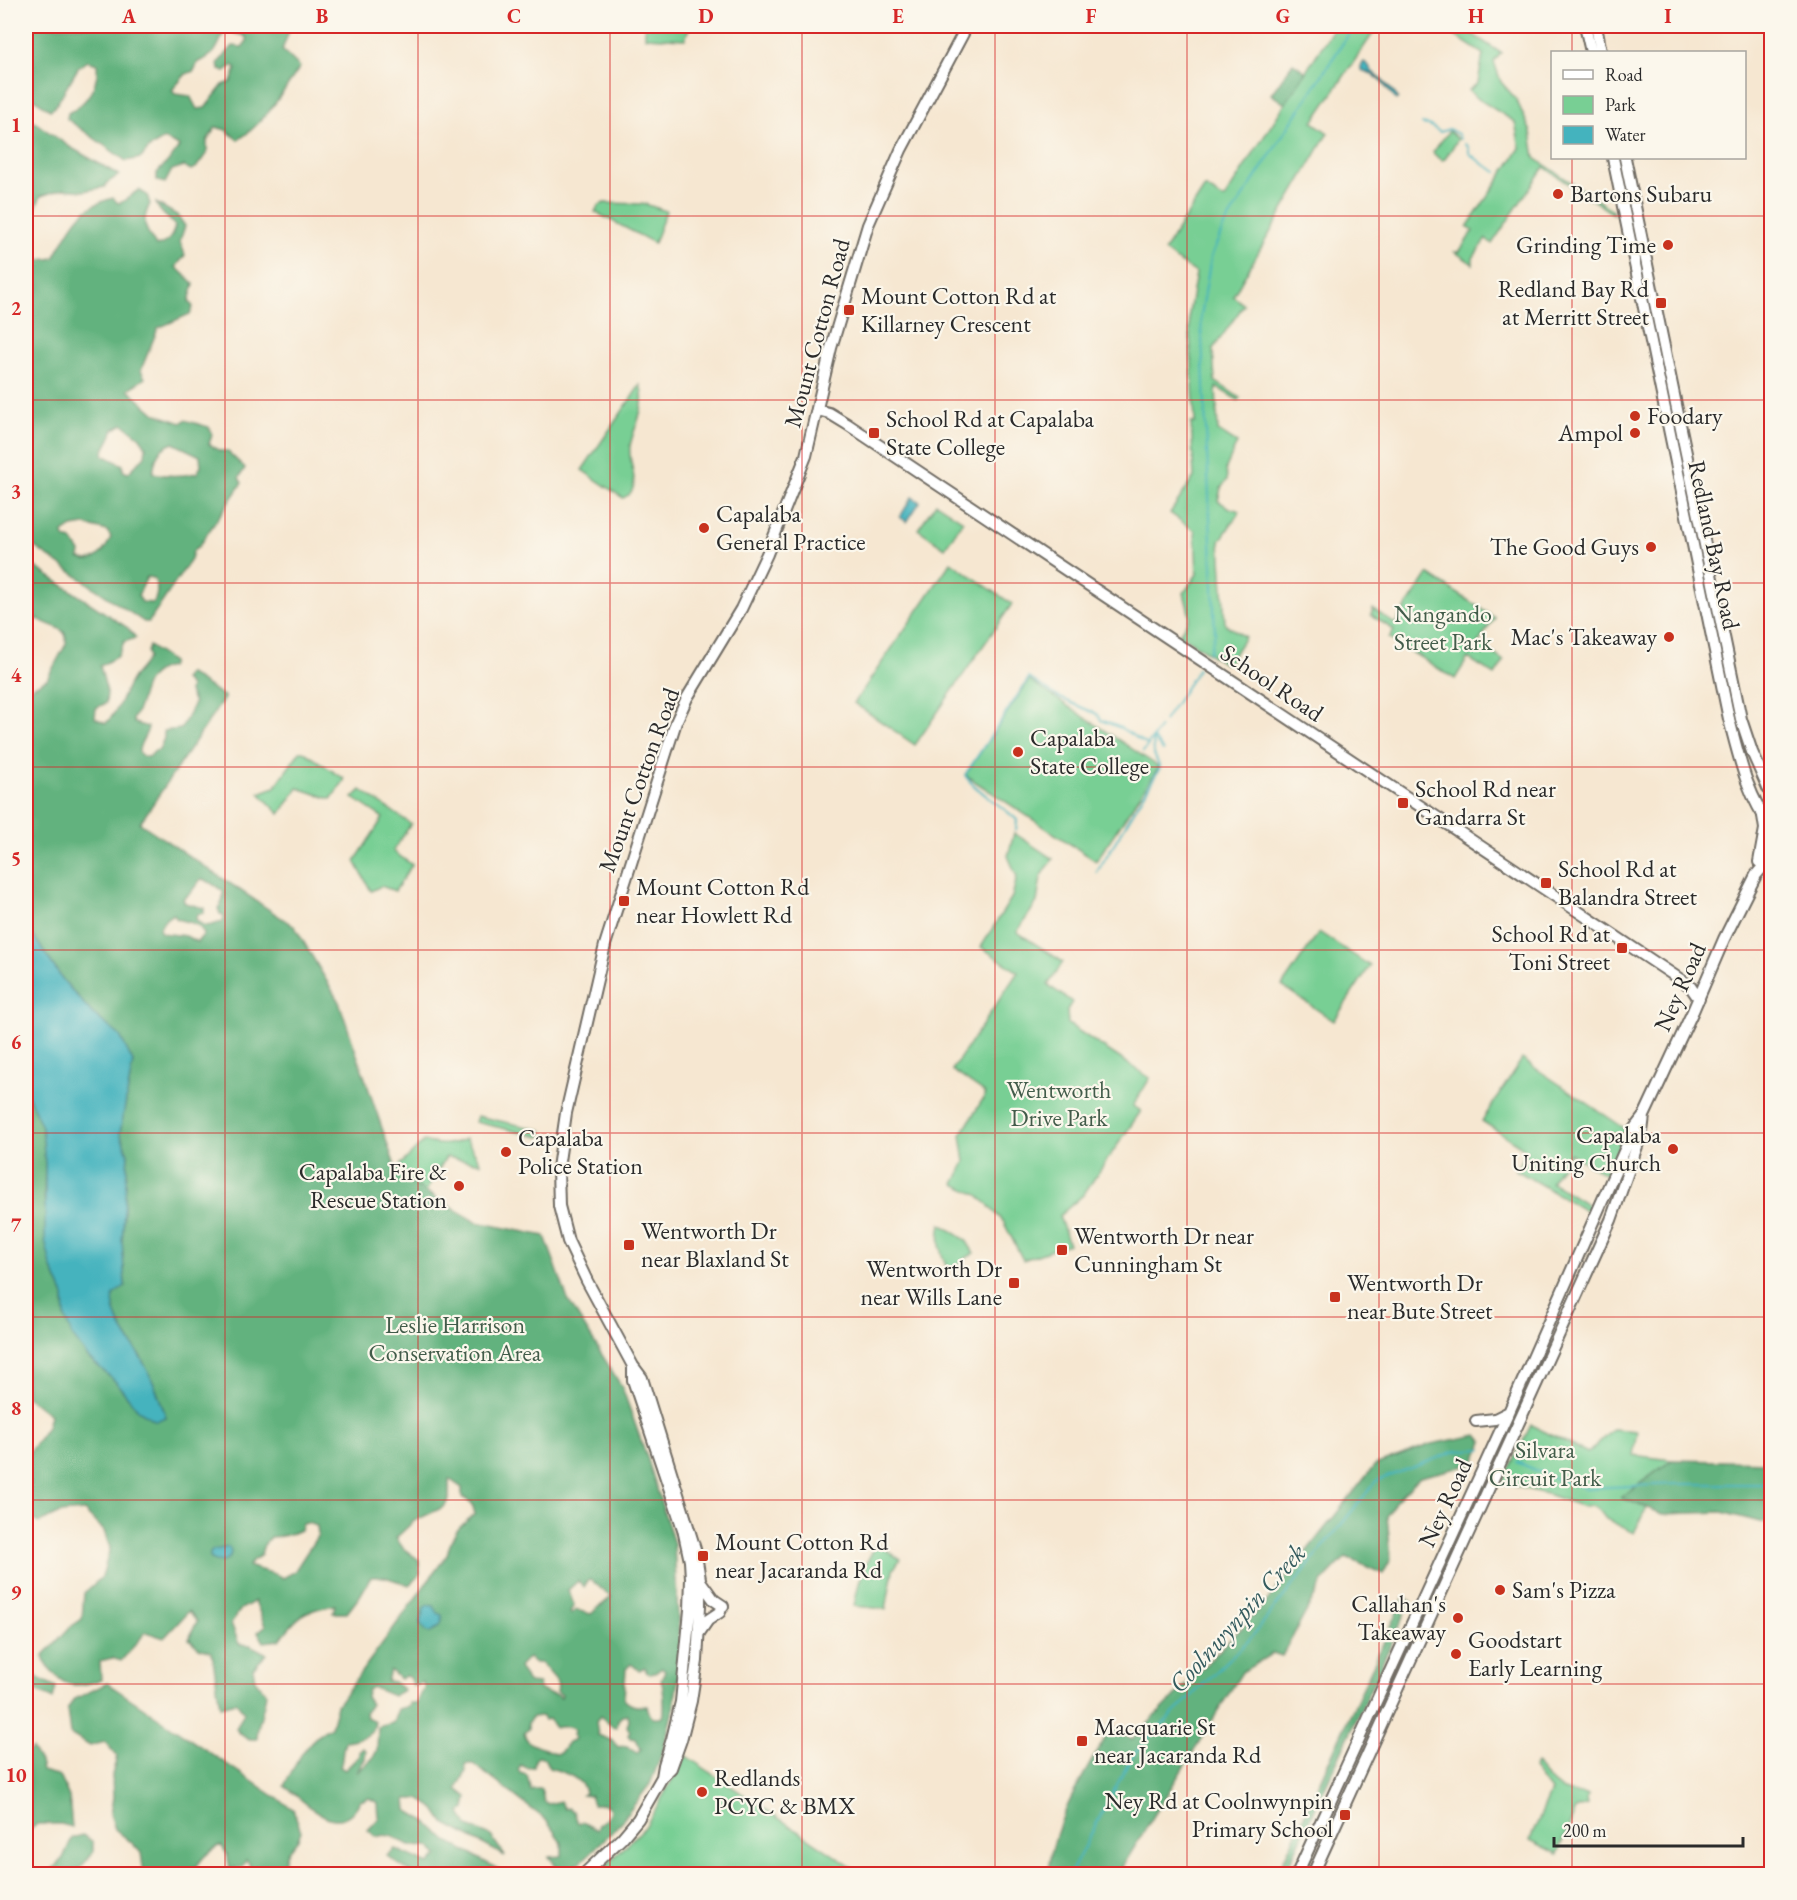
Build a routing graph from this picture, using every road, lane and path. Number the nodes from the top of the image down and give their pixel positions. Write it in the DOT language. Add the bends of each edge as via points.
graph roads {
  1 [pos="967,26"];
  2 [pos="1585,26"];
  3 [pos="1596,26"];
  4 [pos="1591,51"];
  5 [pos="1601,51"];
  6 [pos="1613,159"];
  7 [pos="1625,159"];
  8 [pos="817,410"];
  9 [pos="1717,603"];
  10 [pos="1705,604"];
  11 [pos="1772,796"];
  12 [pos="1763,816"];
  13 [pos="1772,828"];
  14 [pos="1772,842"];
  15 [pos="1767,861"];
  16 [pos="1699,999"];
  17 [pos="1644,1116"];
  18 [pos="633,1366"];
  19 [pos="1509,1412"];
  20 [pos="1476,1421"];
  21 [pos="700,1579"];
  22 [pos="699,1633"];
  23 [pos="662,1777"];
  24 [pos="584,1875"];
  25 [pos="1297,1875"];
  26 [pos="1312,1875"];
  1 -- 8 [label="main road, Mount Cotton Road" via="868,225"];
  2 -- 4 [label="main road"];
  3 -- 5 [label="main road"];
  6 -- 10 [label="main road, Redland Bay Road"];
  7 -- 9 [label="main road, Redland Bay Road"];
  8 -- 16 [label="main road, School Road" via="829,413 1557,897 1690,986"];
  8 -- 18 [label="main road, Mount Cotton Road" via="801,471 763,563 676,722 605,945 563,1130 558,1168 564,1228 587,1281"];
  9 -- 10 [label="main road"];
  9 -- 11 [label="main road, Redland Bay Road" via="1741,719"];
  10 -- 12 [label="main road, Redland Bay Road" via="1740,764"];
  12 -- 13 [label="main road, Redland Bay Road"];
  12 -- 15 [label="main road"];
  14 -- 15 [label="main road, Ney Road"];
  15 -- 16 [label="main road, Ney Road" via="1724,939"];
  16 -- 17 [label="main road, Ney Road"];
  17 -- 19 [label="main road, Ney Road" via="1634,1129"];
  17 -- 26 [label="main road, Ney Road" via="1611,1220"];
  18 -- 21 [label="main road, Mount Cotton Road" via="642,1378 692,1535"];
  18 -- 23 [label="main road, Mount Cotton Road" via="633,1380 683,1529 691,1578 681,1702"];
  19 -- 20 [label="main road" via="1495,1419"];
  19 -- 25 [label="main road, Ney Road"];
  21 -- 22 [label="main road, Mount Cotton Road"];
  21 -- 22 [label="main road" via="721,1609"];
  22 -- 23 [label="main road, Mount Cotton Road" via="686,1720 671,1768"];
  23 -- 24 [label="main road, Mount Cotton Road" via="638,1819"];
}
